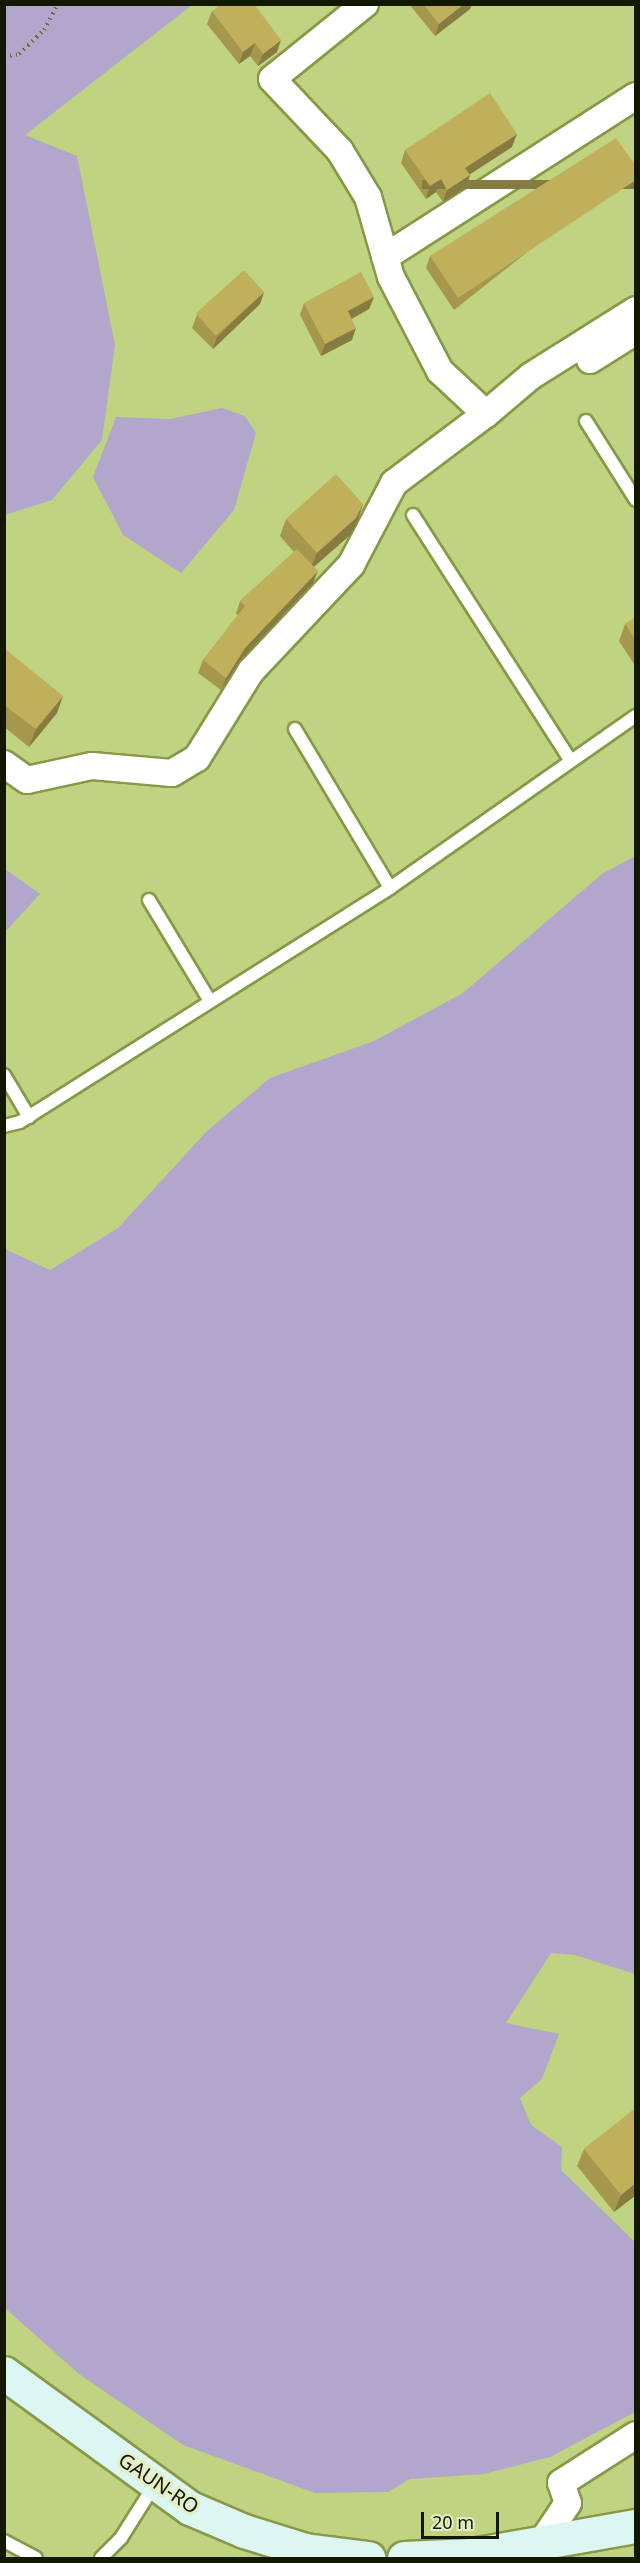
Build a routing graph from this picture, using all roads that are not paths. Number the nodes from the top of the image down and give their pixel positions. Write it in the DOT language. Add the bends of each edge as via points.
graph roads {
  1 [pos="365,4"];
  2 [pos="636,96"];
  3 [pos="385,257"];
  4 [pos="636,310"];
  5 [pos="636,331"];
  6 [pos="509,398"];
  7 [pos="486,414"];
  8 [pos="586,421"];
  9 [pos="636,500"];
  10 [pos="413,515"];
  11 [pos="636,716"];
  12 [pos="295,729"];
  13 [pos="570,760"];
  14 [pos="4,764"];
  15 [pos="390,888"];
  16 [pos="149,900"];
  17 [pos="210,1001"];
  18 [pos="4,1075"];
  19 [pos="28,1117"];
  20 [pos="4,1126"];
  21 [pos="4,2373"];
  22 [pos="636,2435"];
  23 [pos="156,2483"];
  24 [pos="636,2526"];
  25 [pos="4,2541"];
  26 [pos="534,2551"];
  27 [pos="36,2559"];
  28 [pos="101,2559"];
  29 [pos="368,2559"];
  30 [pos="404,2559"];
  1 -- 3 [label="street" via="272,79 340,151 368,197"];
  2 -- 3 [label="street"];
  3 -- 7 [label="street" via="440,371"];
  4 -- 6 [label="street" via="531,376"];
  5 -- 6 [label="street" via="540,391"];
  6 -- 7 [label="street"];
  7 -- 14 [label="street" via="394,483 351,565 251,671 197,758 172,773 92,766 27,780"];
  8 -- 9 [label="lane"];
  10 -- 13 [label="lane"];
  11 -- 13 [label="lane"];
  12 -- 15 [label="lane"];
  13 -- 15 [label="lane"];
  15 -- 17 [label="lane"];
  16 -- 17 [label="lane"];
  17 -- 19 [label="lane"];
  18 -- 19 [label="lane"];
  19 -- 20 [label="lane"];
  21 -- 23 [label="street, GAUN-RO"];
  22 -- 26 [label="street" via="561,2483 567,2503"];
  23 -- 28 [label="lane" via="121,2538"];
  23 -- 29 [label="street, GAUN-RO" via="190,2508 244,2531 304,2550"];
  24 -- 26 [label="street"];
  25 -- 27 [label="lane"];
  26 -- 30 [label="street"];
}
